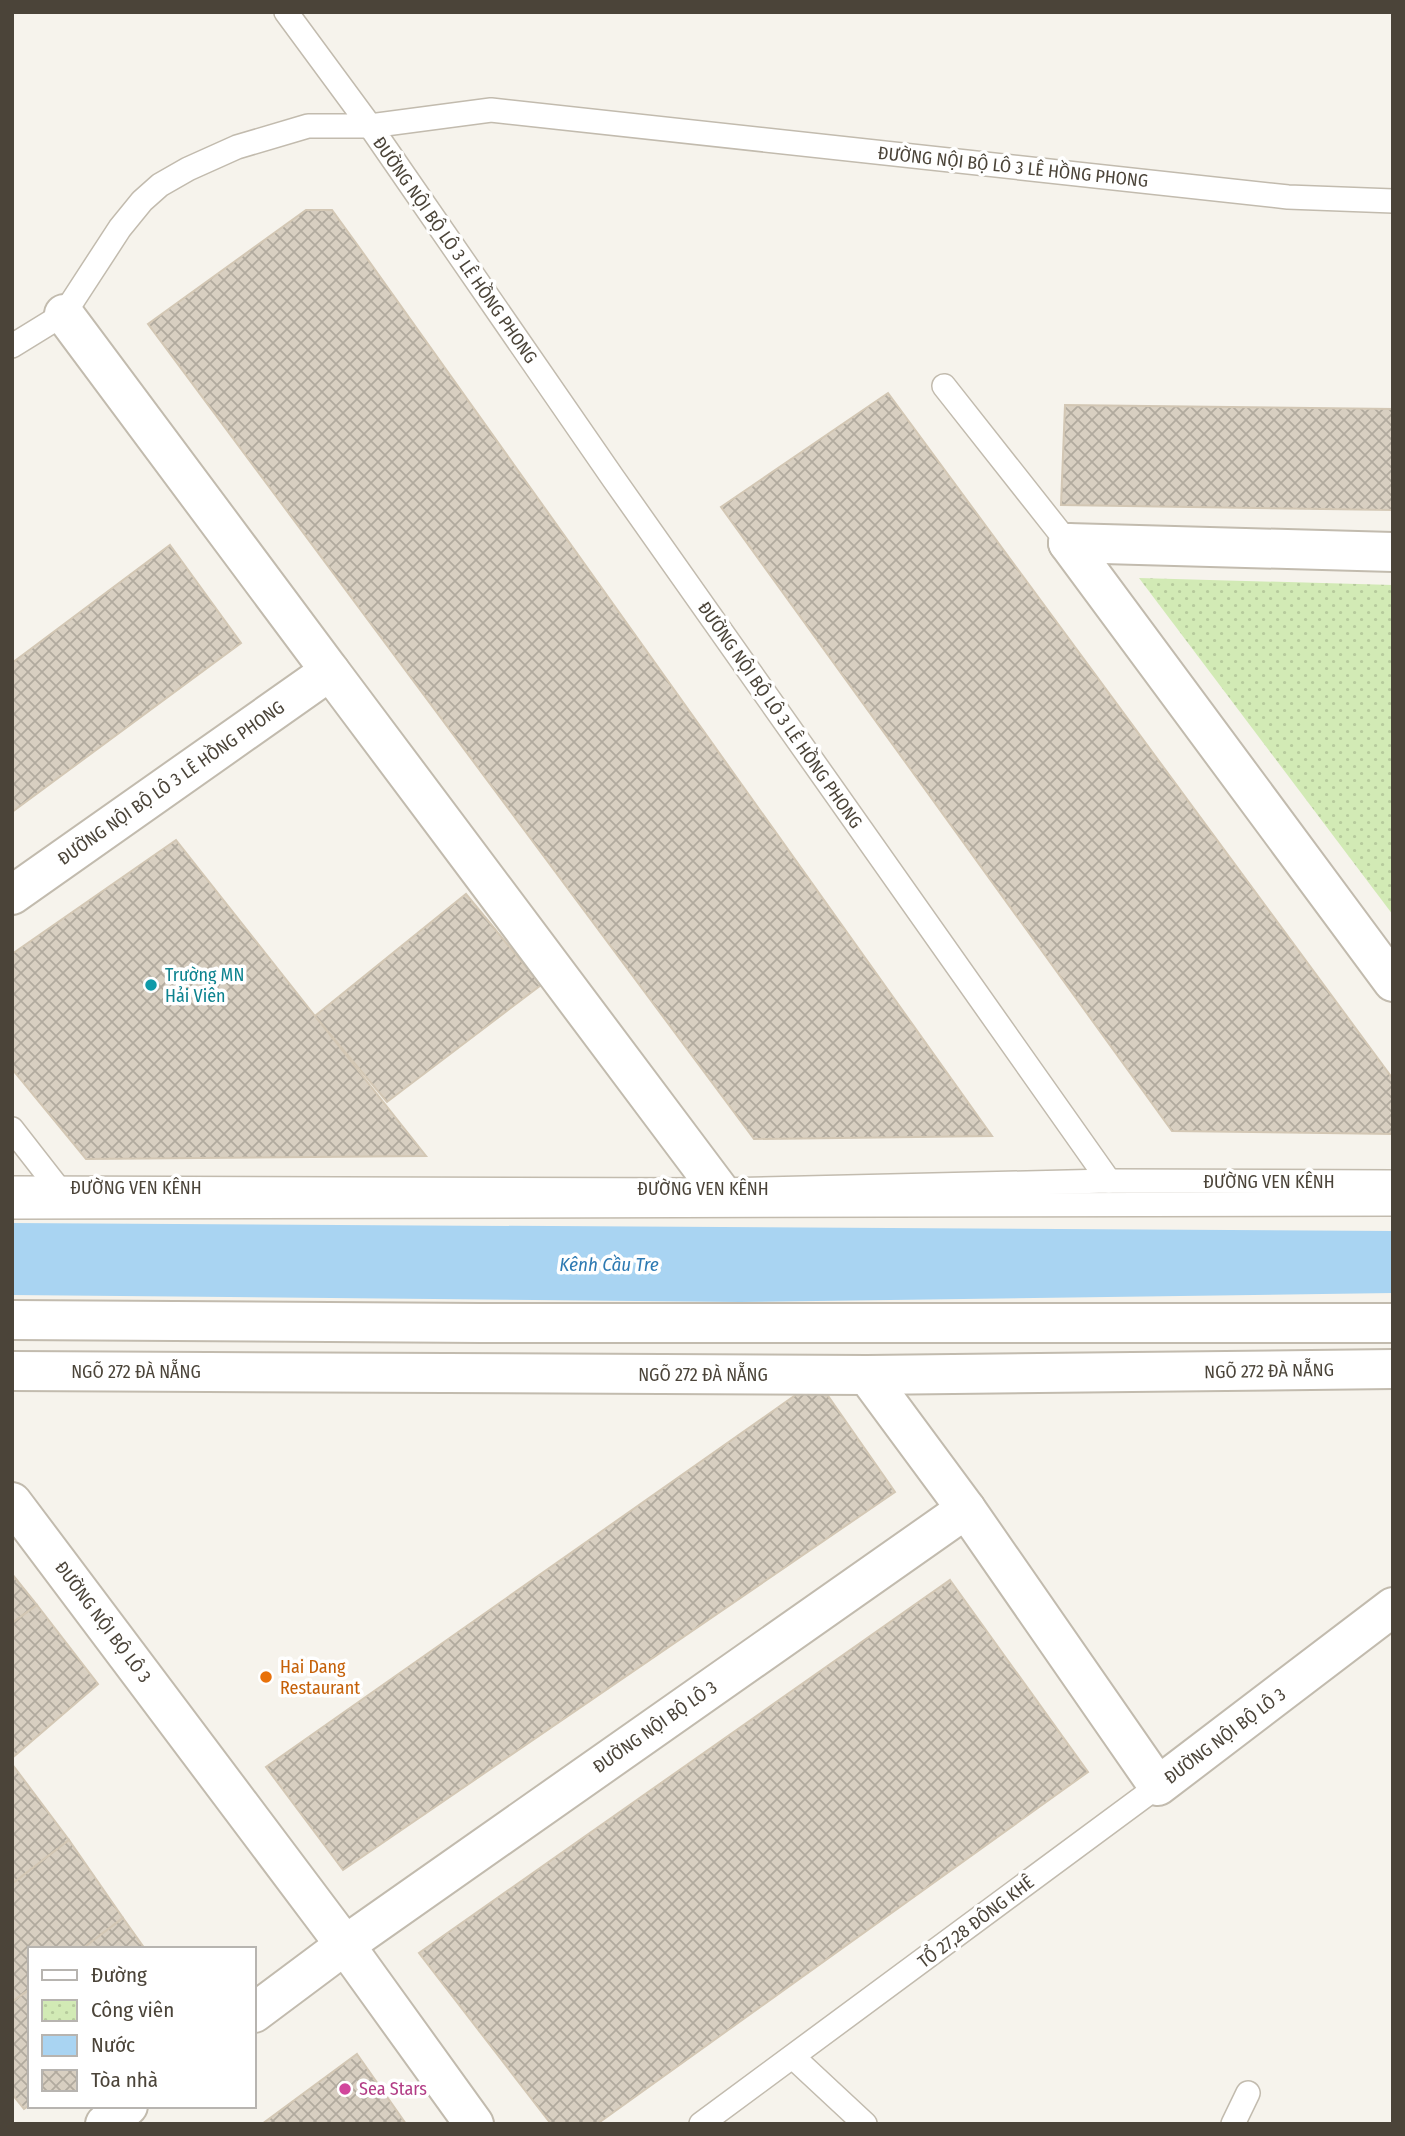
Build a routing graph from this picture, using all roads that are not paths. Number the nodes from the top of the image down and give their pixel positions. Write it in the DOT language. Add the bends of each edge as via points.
graph roads {
  1 [pos="286,12"];
  2 [pos="370,127"];
  3 [pos="1393,201"];
  4 [pos="64,314"];
  5 [pos="12,346"];
  6 [pos="944,386"];
  7 [pos="1068,544"];
  8 [pos="1393,552"];
  9 [pos="330,671"];
  10 [pos="12,895"];
  11 [pos="1393,982"];
  12 [pos="12,1129"];
  13 [pos="1109,1181"];
  14 [pos="1393,1182"];
  15 [pos="12,1188"];
  16 [pos="58,1188"];
  17 [pos="719,1190"];
  18 [pos="1393,1204"];
  19 [pos="12,1206"];
  20 [pos="12,1320"];
  21 [pos="1393,1323"];
  22 [pos="1393,1370"];
  23 [pos="12,1371"];
  24 [pos="867,1376"];
  25 [pos="12,1502"];
  26 [pos="966,1509"];
  27 [pos="1393,1607"];
  28 [pos="1158,1786"];
  29 [pos="345,1945"];
  30 [pos="256,2012"];
  31 [pos="793,2057"];
  32 [pos="1248,2093"];
  33 [pos="125,2108"];
  34 [pos="105,2124"];
  35 [pos="474,2124"];
  36 [pos="701,2124"];
  37 [pos="865,2124"];
  38 [pos="1233,2124"];
  1 -- 2 [label="lane"];
  2 -- 3 [label="lane, ĐƯỜNG NỘI BỘ LÔ 3 LÊ HỒNG PHONG" via="491,110 1288,197"];
  2 -- 4 [label="lane" via="307,127 237,147 160,185 120,228"];
  2 -- 13 [label="lane, ĐƯỜNG NỘI BỘ LÔ 3 LÊ HỒNG PHONG"];
  4 -- 5 [label="lane"];
  4 -- 9 [label="street"];
  6 -- 7 [label="lane"];
  7 -- 8 [label="street"];
  7 -- 11 [label="street"];
  9 -- 10 [label="street, ĐƯỜNG NỘI BỘ LÔ 3 LÊ HỒNG PHONG"];
  9 -- 17 [label="street"];
  12 -- 16 [label="lane"];
  13 -- 14 [label="lane, ĐƯỜNG VEN KÊNH"];
  13 -- 17 [label="lane, ĐƯỜNG VEN KÊNH"];
  15 -- 16 [label="lane, ĐƯỜNG VEN KÊNH"];
  16 -- 17 [label="lane, ĐƯỜNG VEN KÊNH"];
  18 -- 19 [label="lane, ĐƯỜNG VEN KÊNH"];
  20 -- 21 [label="street"];
  22 -- 24 [label="street, NGÕ 272 ĐÀ NẴNG"];
  23 -- 24 [label="street, NGÕ 272 ĐÀ NẴNG"];
  24 -- 26 [label="street, ĐƯỜNG NỘI BỘ LÔ 3"];
  25 -- 29 [label="street, ĐƯỜNG NỘI BỘ LÔ 3"];
  26 -- 28 [label="street, ĐƯỜNG NỘI BỘ LÔ 3"];
  26 -- 29 [label="street, ĐƯỜNG NỘI BỘ LÔ 3"];
  27 -- 28 [label="street, ĐƯỜNG NỘI BỘ LÔ 3"];
  28 -- 31 [label="lane, TỔ 27,28 ĐÔNG KHÊ"];
  29 -- 30 [label="street, ĐƯỜNG NỘI BỘ LÔ 3"];
  29 -- 35 [label="street, ĐƯỜNG NỘI BỘ LÔ 3"];
  31 -- 36 [label="lane"];
  31 -- 37 [label="lane"];
  32 -- 38 [label="lane"];
  33 -- 34 [label="street"];
}
